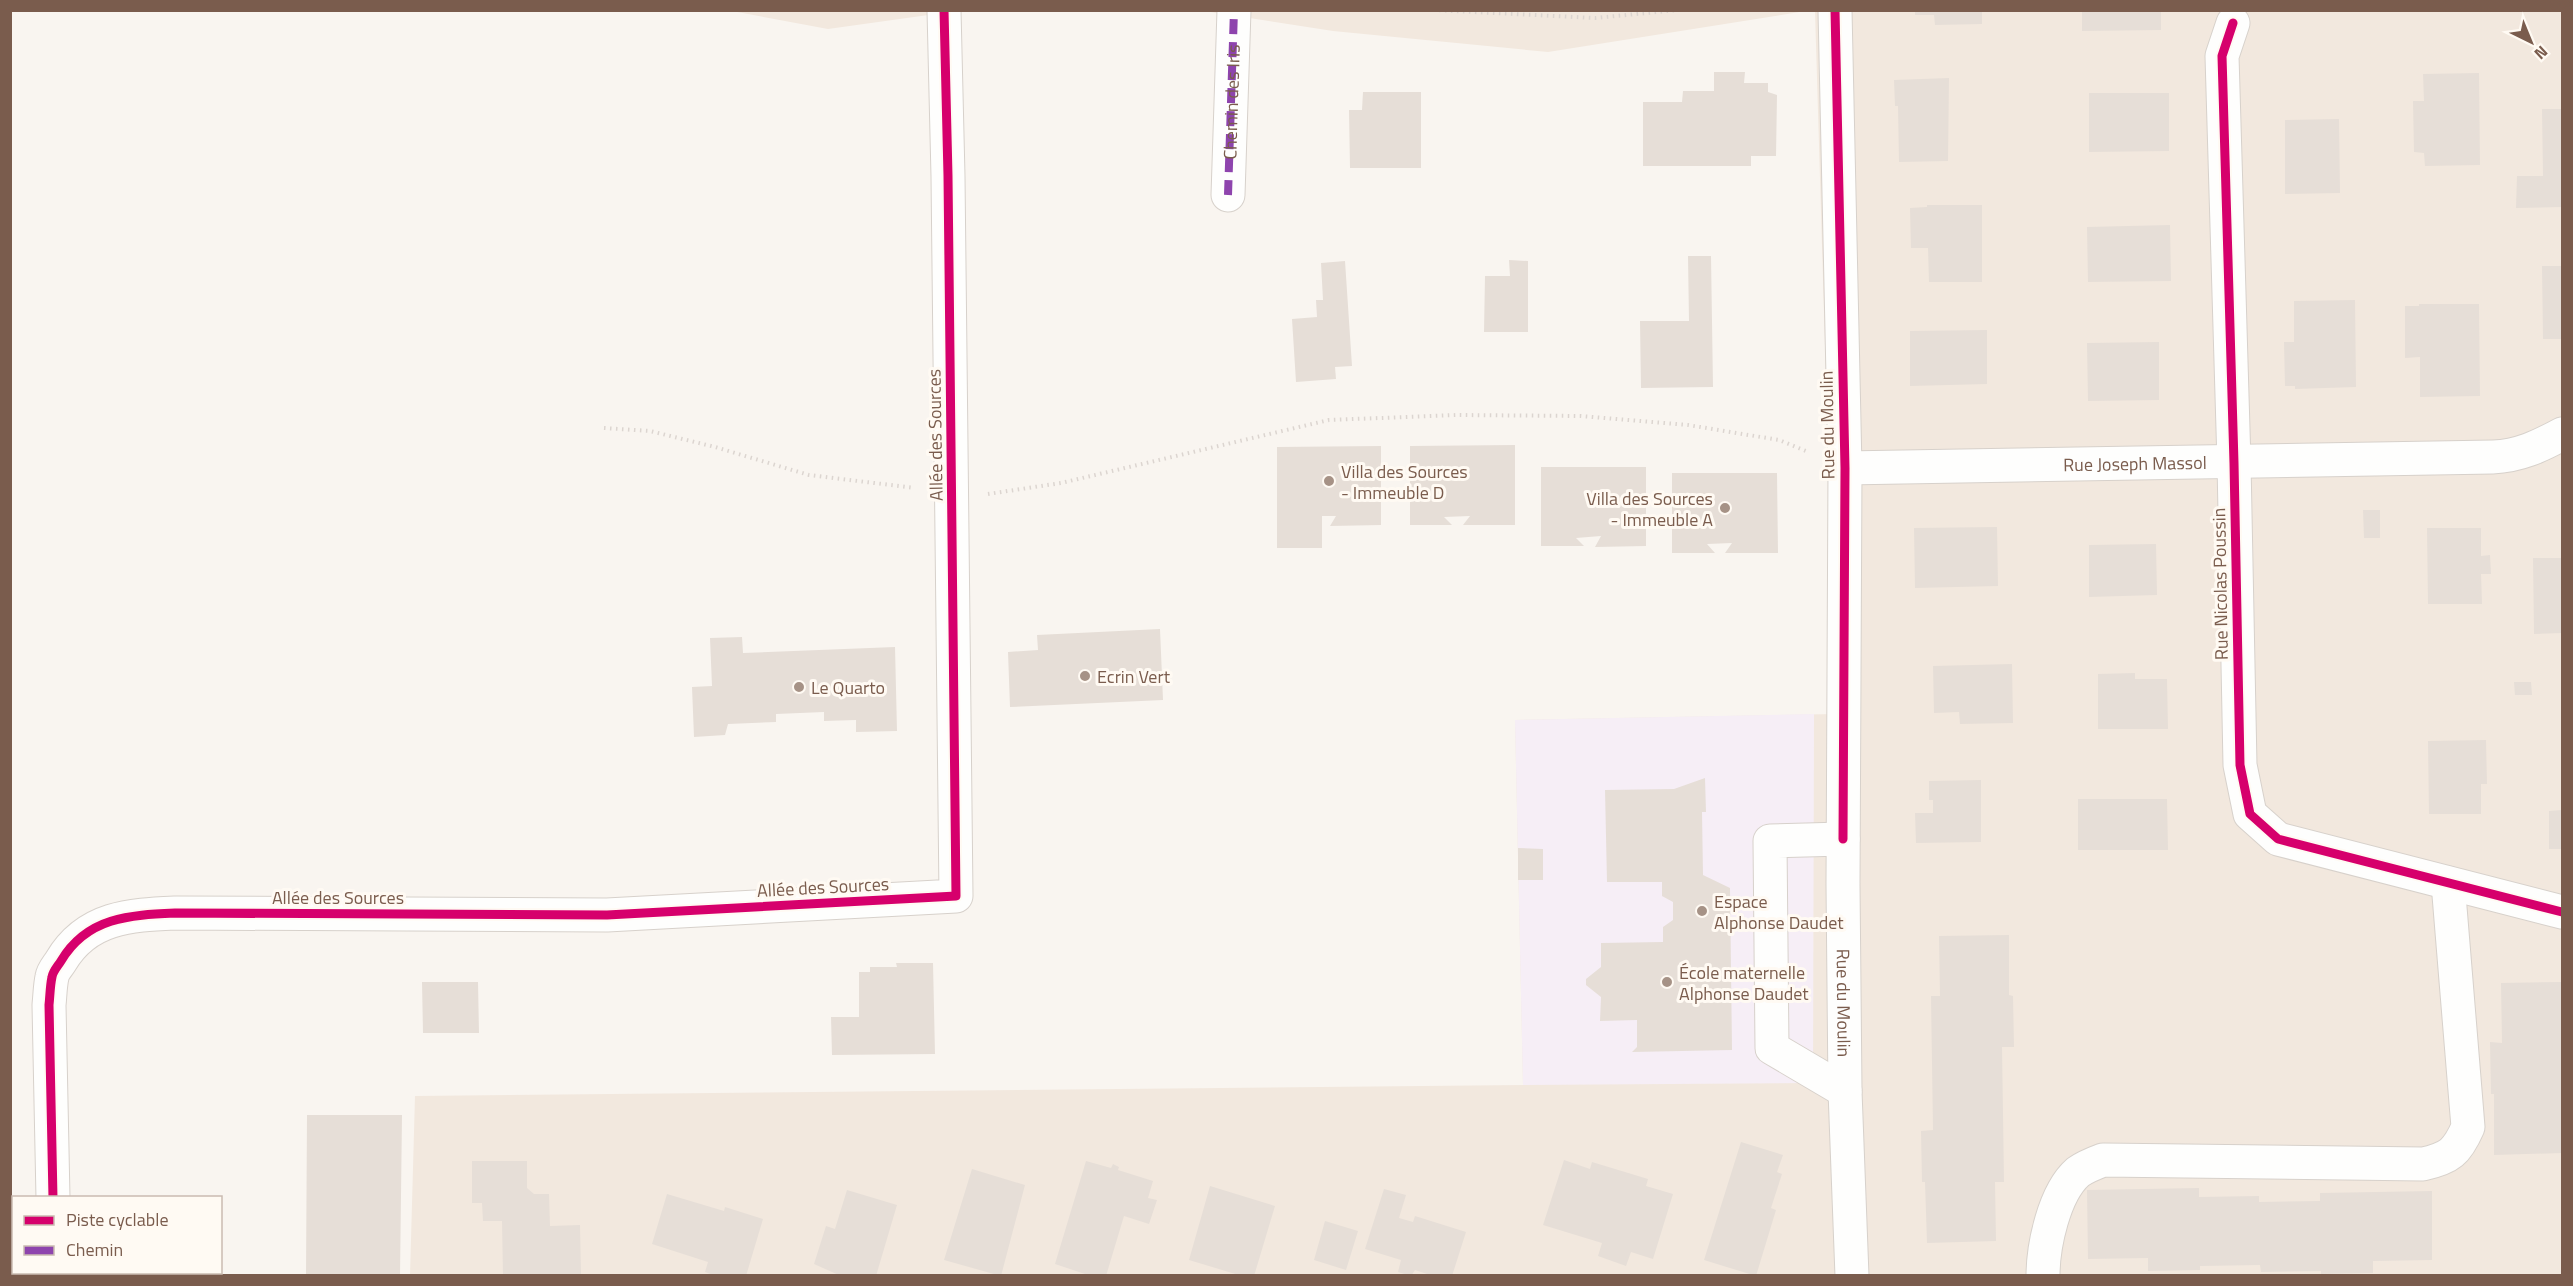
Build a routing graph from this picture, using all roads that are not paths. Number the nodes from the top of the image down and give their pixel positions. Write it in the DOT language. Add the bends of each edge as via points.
graph roads {
  1 [pos="944,10"];
  2 [pos="1234,10"];
  3 [pos="1835,10"];
  4 [pos="2239,15"];
  5 [pos="1228,195"];
  6 [pos="2562,434"];
  7 [pos="2234,463"];
  8 [pos="1845,468"];
  9 [pos="1843,839"];
  10 [pos="2448,883"];
  11 [pos="2562,912"];
  12 [pos="1845,1091"];
  13 [pos="53,1196"];
  14 [pos="1852,1275"];
  15 [pos="2043,1275"];
  1 -- 13 [label="street, Allée des Sources" via="956,896 607,915 175,913 108,920 67,950 52,975 49,1005"];
  2 -- 5 [label="street, Chemin des Iris"];
  3 -- 8 [label="street, Rue du Moulin"];
  4 -- 7 [label="street, Rue Nicolas Poussin" via="2222,56"];
  6 -- 7 [label="street, Rue Joseph Massol" via="2512,456"];
  7 -- 8 [label="street, Rue Joseph Massol"];
  7 -- 10 [label="street, Rue Nicolas Poussin" via="2240,765 2250,814 2278,839"];
  8 -- 9 [label="street, Rue du Moulin"];
  9 -- 12 [label="street, Rue du Moulin"];
  9 -- 12 [label="street" via="1770,841 1772,1048"];
  10 -- 11 [label="street, Rue Nicolas Poussin"];
  10 -- 15 [label="street" via="2468,1127 2459,1147 2443,1160 2423,1164 2103,1160 2078,1172 2062,1194 2043,1251"];
  12 -- 14 [label="street, Rue du Moulin"];
}
